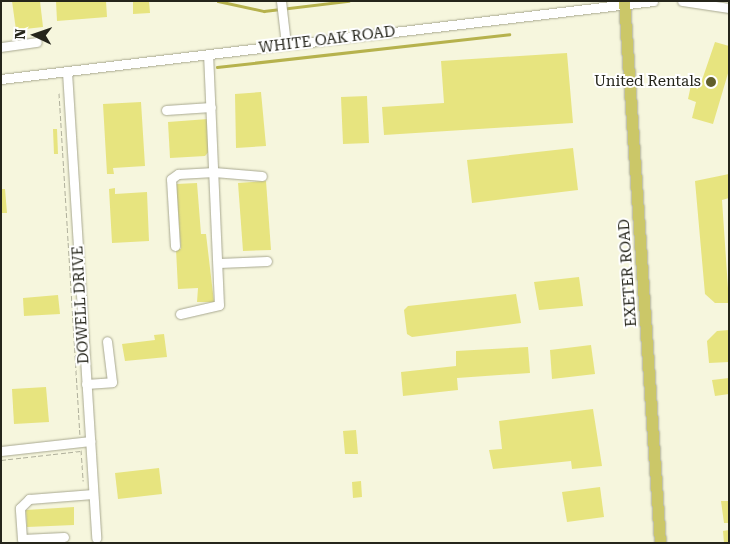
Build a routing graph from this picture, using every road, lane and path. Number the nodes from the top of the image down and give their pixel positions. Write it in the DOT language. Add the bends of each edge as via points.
graph roads {
  1 [pos="280,1"];
  2 [pos="653,1"];
  3 [pos="682,1"];
  4 [pos="624,2"];
  5 [pos="729,8"];
  6 [pos="37,42"];
  7 [pos="286,44"];
  8 [pos="1,47"];
  9 [pos="208,54"];
  10 [pos="67,72"];
  11 [pos="1,79"];
  12 [pos="59,92"];
  13 [pos="211,107"];
  14 [pos="166,110"];
  15 [pos="214,172"];
  16 [pos="262,176"];
  17 [pos="175,246"];
  18 [pos="267,261"];
  19 [pos="219,263"];
  20 [pos="180,314"];
  21 [pos="107,342"];
  22 [pos="86,384"];
  23 [pos="84,445"];
  24 [pos="1,451"];
  25 [pos="1,460"];
  26 [pos="83,481"];
  27 [pos="93,494"];
  28 [pos="64,537"];
  29 [pos="96,538"];
  30 [pos="660,543"];
  1 -- 7 [label="street"];
  2 -- 4 [label="street, WHITE OAK ROAD"];
  3 -- 5 [label="street"];
  4 -- 7 [label="street, WHITE OAK ROAD"];
  4 -- 30 [label="main road, EXETER ROAD"];
  6 -- 8 [label="street"];
  7 -- 9 [label="street, WHITE OAK ROAD"];
  9 -- 10 [label="street, WHITE OAK ROAD"];
  9 -- 13 [label="street"];
  10 -- 11 [label="street, WHITE OAK ROAD"];
  10 -- 22 [label="street, DOWELL DRIVE"];
  12 -- 23 [label="path"];
  13 -- 14 [label="street"];
  13 -- 15 [label="street"];
  15 -- 16 [label="street"];
  15 -- 17 [label="street" via="178,174 171,179"];
  15 -- 19 [label="street"];
  18 -- 19 [label="street"];
  19 -- 20 [label="street" via="219,306"];
  21 -- 22 [label="street" via="112,382"];
  22 -- 23 [label="street, DOWELL DRIVE"];
  23 -- 24 [label="street"];
  23 -- 25 [label="path"];
  23 -- 26 [label="path"];
  23 -- 27 [label="street, DOWELL DRIVE"];
  27 -- 28 [label="street" via="29,499 20,508 22,539"];
  27 -- 29 [label="street, DOWELL DRIVE"];
}
